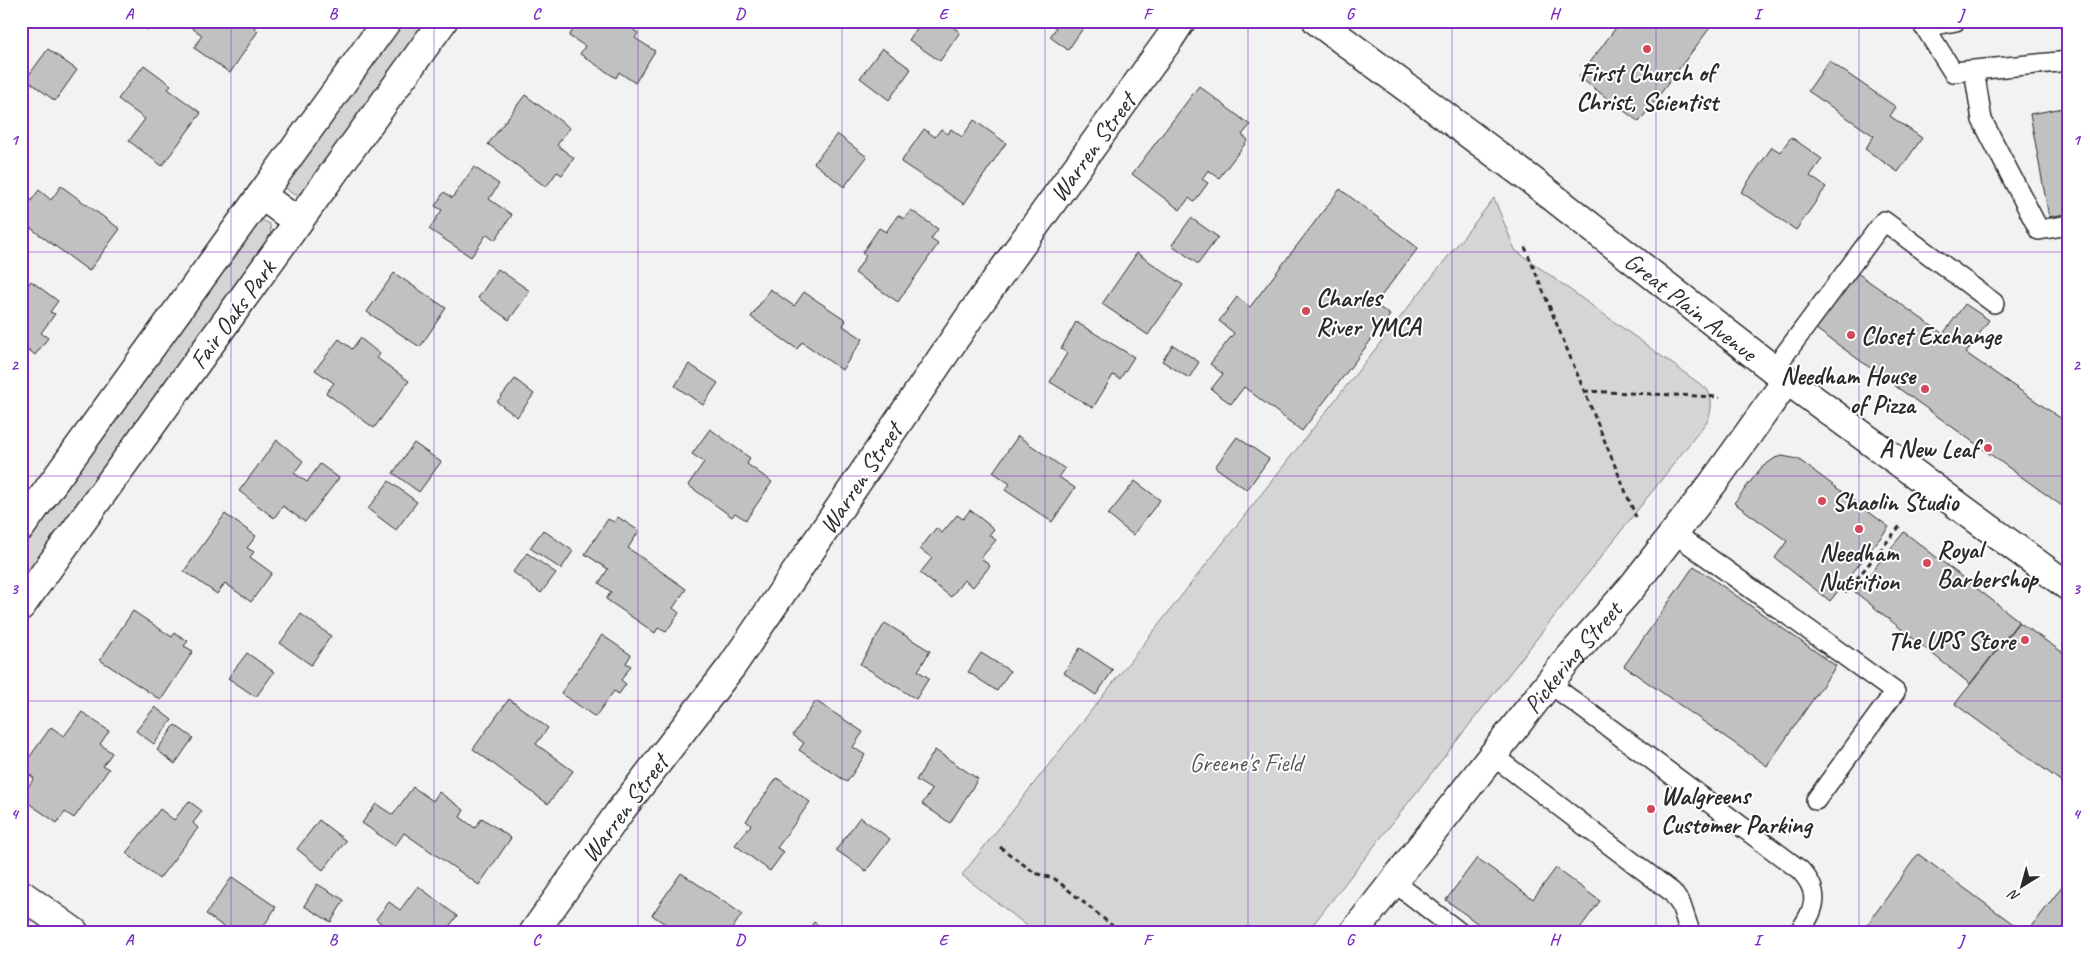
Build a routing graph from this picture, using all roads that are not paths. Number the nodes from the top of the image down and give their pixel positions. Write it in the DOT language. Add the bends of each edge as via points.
graph roads {
  1 [pos="387,21"];
  2 [pos="443,21"];
  3 [pos="1180,21"];
  4 [pos="1317,21"];
  5 [pos="1956,21"];
  6 [pos="1923,24"];
  7 [pos="2069,61"];
  8 [pos="1974,70"];
  9 [pos="261,195"];
  10 [pos="298,222"];
  11 [pos="2069,225"];
  12 [pos="1994,304"];
  13 [pos="1780,375"];
  14 [pos="21,527"];
  15 [pos="1674,533"];
  16 [pos="2069,587"];
  17 [pos="21,606"];
  18 [pos="1549,683"];
  19 [pos="1492,755"];
  20 [pos="1816,800"];
  21 [pos="1394,882"];
  22 [pos="21,894"];
  23 [pos="74,932"];
  24 [pos="534,932"];
  25 [pos="1354,932"];
  26 [pos="1459,932"];
  27 [pos="1690,932"];
  28 [pos="1798,932"];
  1 -- 9 [label="street, Fair Oaks Park"];
  2 -- 10 [label="street, Fair Oaks Park"];
  3 -- 24 [label="street, Warren Street" via="972,312 732,666 621,810"];
  4 -- 13 [label="street, Great Plain Avenue" via="1531,180"];
  5 -- 6 [label="lane"];
  6 -- 8 [label="lane" via="1953,72"];
  7 -- 8 [label="lane"];
  8 -- 11 [label="lane" via="1982,120 2040,230"];
  9 -- 10 [label="street"];
  9 -- 14 [label="street, Fair Oaks Park"];
  10 -- 17 [label="street, Fair Oaks Park"];
  12 -- 13 [label="lane" via="1884,221"];
  13 -- 15 [label="street, Pickering Street" via="1745,436"];
  13 -- 16 [label="street, Great Plain Avenue"];
  15 -- 18 [label="street, Pickering Street"];
  15 -- 20 [label="lane" via="1895,692"];
  18 -- 19 [label="street, Pickering Street"];
  18 -- 28 [label="lane" via="1800,870 1808,878 1814,900 1812,911"];
  19 -- 21 [label="street, Pickering Street"];
  19 -- 27 [label="lane" via="1672,892 1681,905"];
  21 -- 25 [label="street, Pickering Street"];
  21 -- 26 [label="lane"];
  22 -- 23 [label="street"];
}
